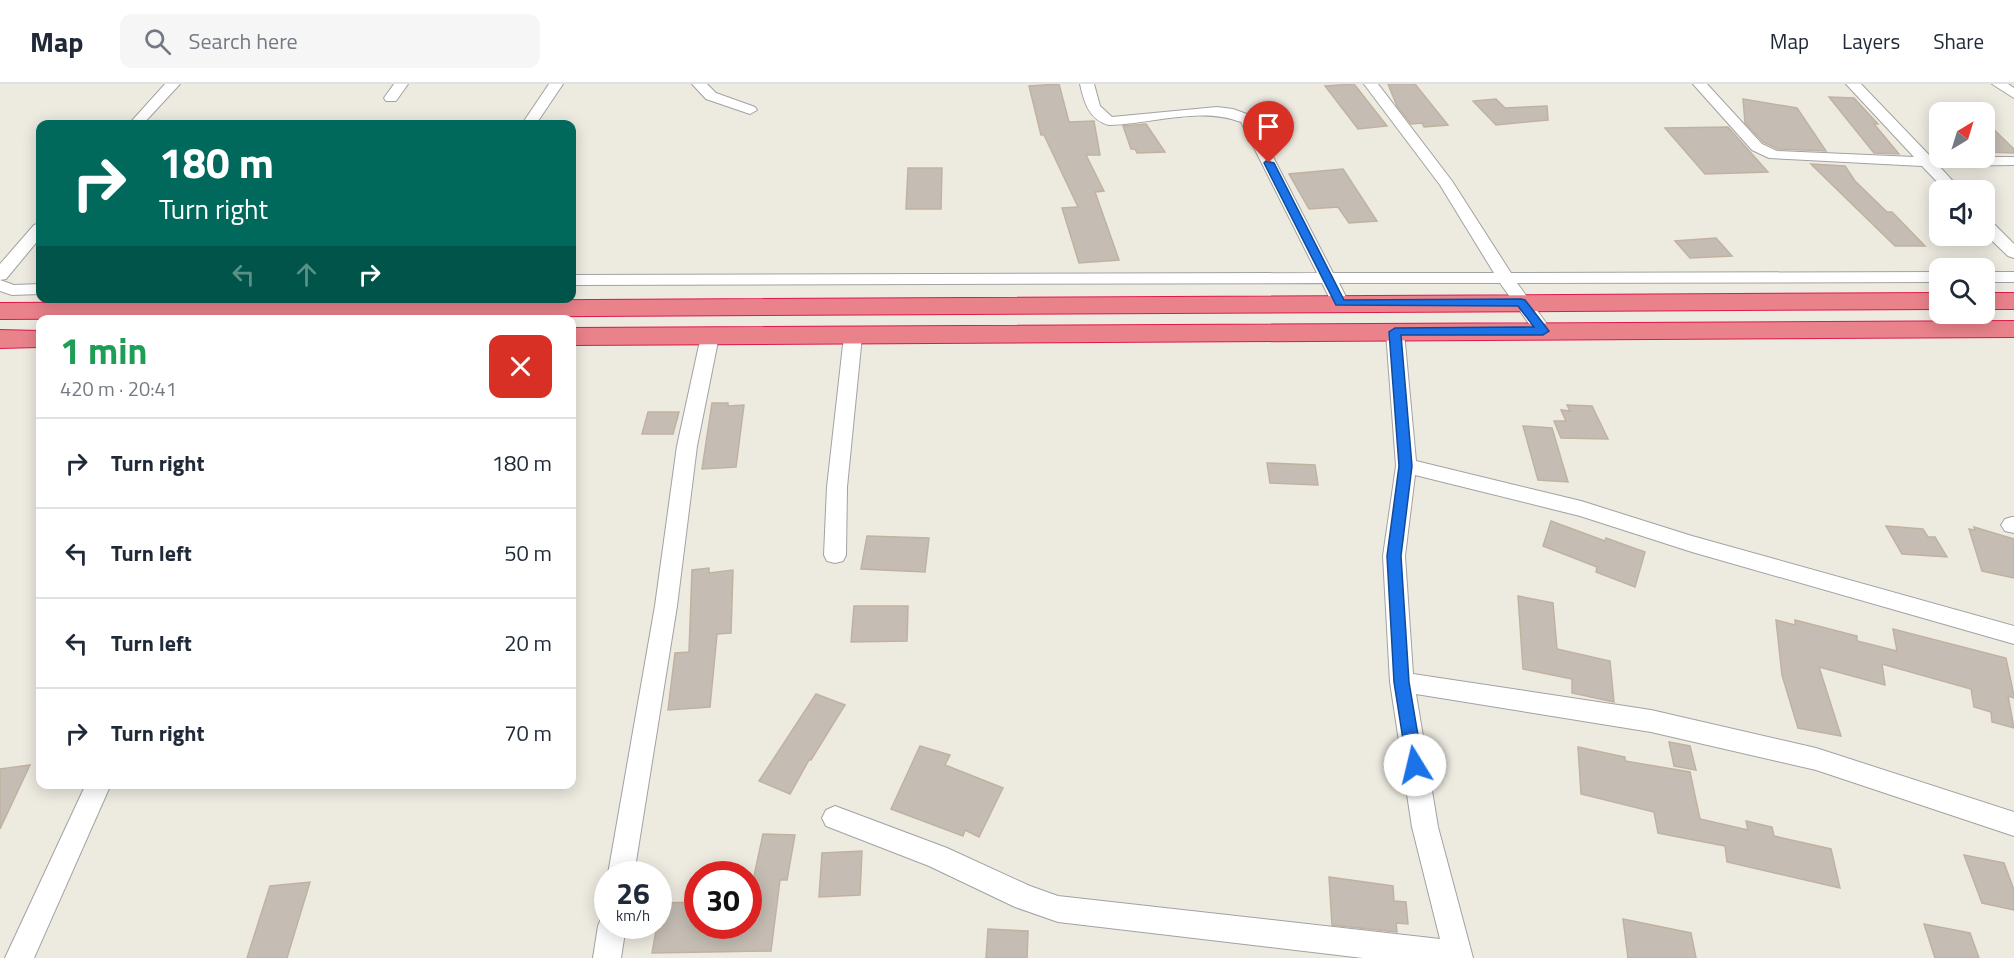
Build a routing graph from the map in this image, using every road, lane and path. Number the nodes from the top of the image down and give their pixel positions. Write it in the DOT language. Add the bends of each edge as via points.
graph roads {
  1 [pos="173,84"];
  2 [pos="401,84"];
  3 [pos="556,84"];
  4 [pos="699,84"];
  5 [pos="1087,84"];
  6 [pos="1371,84"];
  7 [pos="1700,84"];
  8 [pos="1853,84"];
  9 [pos="1999,84"];
  10 [pos="2014,94"];
  11 [pos="391,98"];
  12 [pos="750,110"];
  13 [pos="140,120"];
  14 [pos="532,120"];
  15 [pos="2014,161"];
  16 [pos="1926,162"];
  17 [pos="1943,180"];
  18 [pos="36,233"];
  19 [pos="1995,234"];
  20 [pos="2014,253"];
  21 [pos="0,275"];
  22 [pos="1929,277"];
  23 [pos="1995,277"];
  24 [pos="2014,277"];
  25 [pos="1506,278"];
  26 [pos="576,280"];
  27 [pos="1327,280"];
  28 [pos="0,285"];
  29 [pos="36,289"];
  30 [pos="1929,301"];
  31 [pos="1995,301"];
  32 [pos="2014,301"];
  33 [pos="1340,303"];
  34 [pos="1521,303"];
  35 [pos="0,311"];
  36 [pos="2014,329"];
  37 [pos="1543,331"];
  38 [pos="1395,332"];
  39 [pos="710,336"];
  40 [pos="853,336"];
  41 [pos="576,337"];
  42 [pos="0,339"];
  43 [pos="36,339"];
  44 [pos="1406,466"];
  45 [pos="835,555"];
  46 [pos="2014,635"];
  47 [pos="1401,682"];
  48 [pos="97,789"];
  49 [pos="835,818"];
  50 [pos="2014,824"];
  51 [pos="623,861"];
  52 [pos="610,939"];
  53 [pos="1459,956"];
  54 [pos="18,958"];
  55 [pos="607,958"];
  1 -- 13 [label="street"];
  2 -- 11 [label="street"];
  3 -- 14 [label="street"];
  4 -- 12 [label="street" via="711,96"];
  5 -- 27 [label="street" via="1097,115 1109,121 1212,113 1246,119"];
  6 -- 25 [label="street" via="1447,184"];
  7 -- 16 [label="street" via="1757,147 1768,153"];
  8 -- 16 [label="street"];
  9 -- 10 [label="street"];
  15 -- 16 [label="street"];
  16 -- 17 [label="street"];
  18 -- 21 [label="street"];
  19 -- 20 [label="street"];
  22 -- 25 [label="street"];
  23 -- 24 [label="street"];
  25 -- 27 [label="street"];
  25 -- 34 [label="street"];
  26 -- 27 [label="street"];
  27 -- 33 [label="street"];
  28 -- 29 [label="street" via="12,290"];
  30 -- 34 [label="highway"];
  31 -- 32 [label="highway"];
  33 -- 34 [label="highway"];
  33 -- 35 [label="highway"];
  34 -- 37 [label="street"];
  36 -- 37 [label="highway"];
  37 -- 38 [label="highway"];
  38 -- 40 [label="highway"];
  38 -- 44 [label="street"];
  39 -- 40 [label="highway"];
  39 -- 41 [label="highway"];
  39 -- 51 [label="street" via="687,446 666,606"];
  40 -- 45 [label="street" via="837,487"];
  42 -- 43 [label="highway"];
  44 -- 46 [label="street" via="1581,509"];
  44 -- 47 [label="street" via="1394,556"];
  47 -- 50 [label="street" via="1651,721 1816,759"];
  47 -- 53 [label="street" via="1425,827"];
  48 -- 54 [label="street"];
  49 -- 53 [label="street" via="1058,909"];
  52 -- 55 [label="street"];
}
